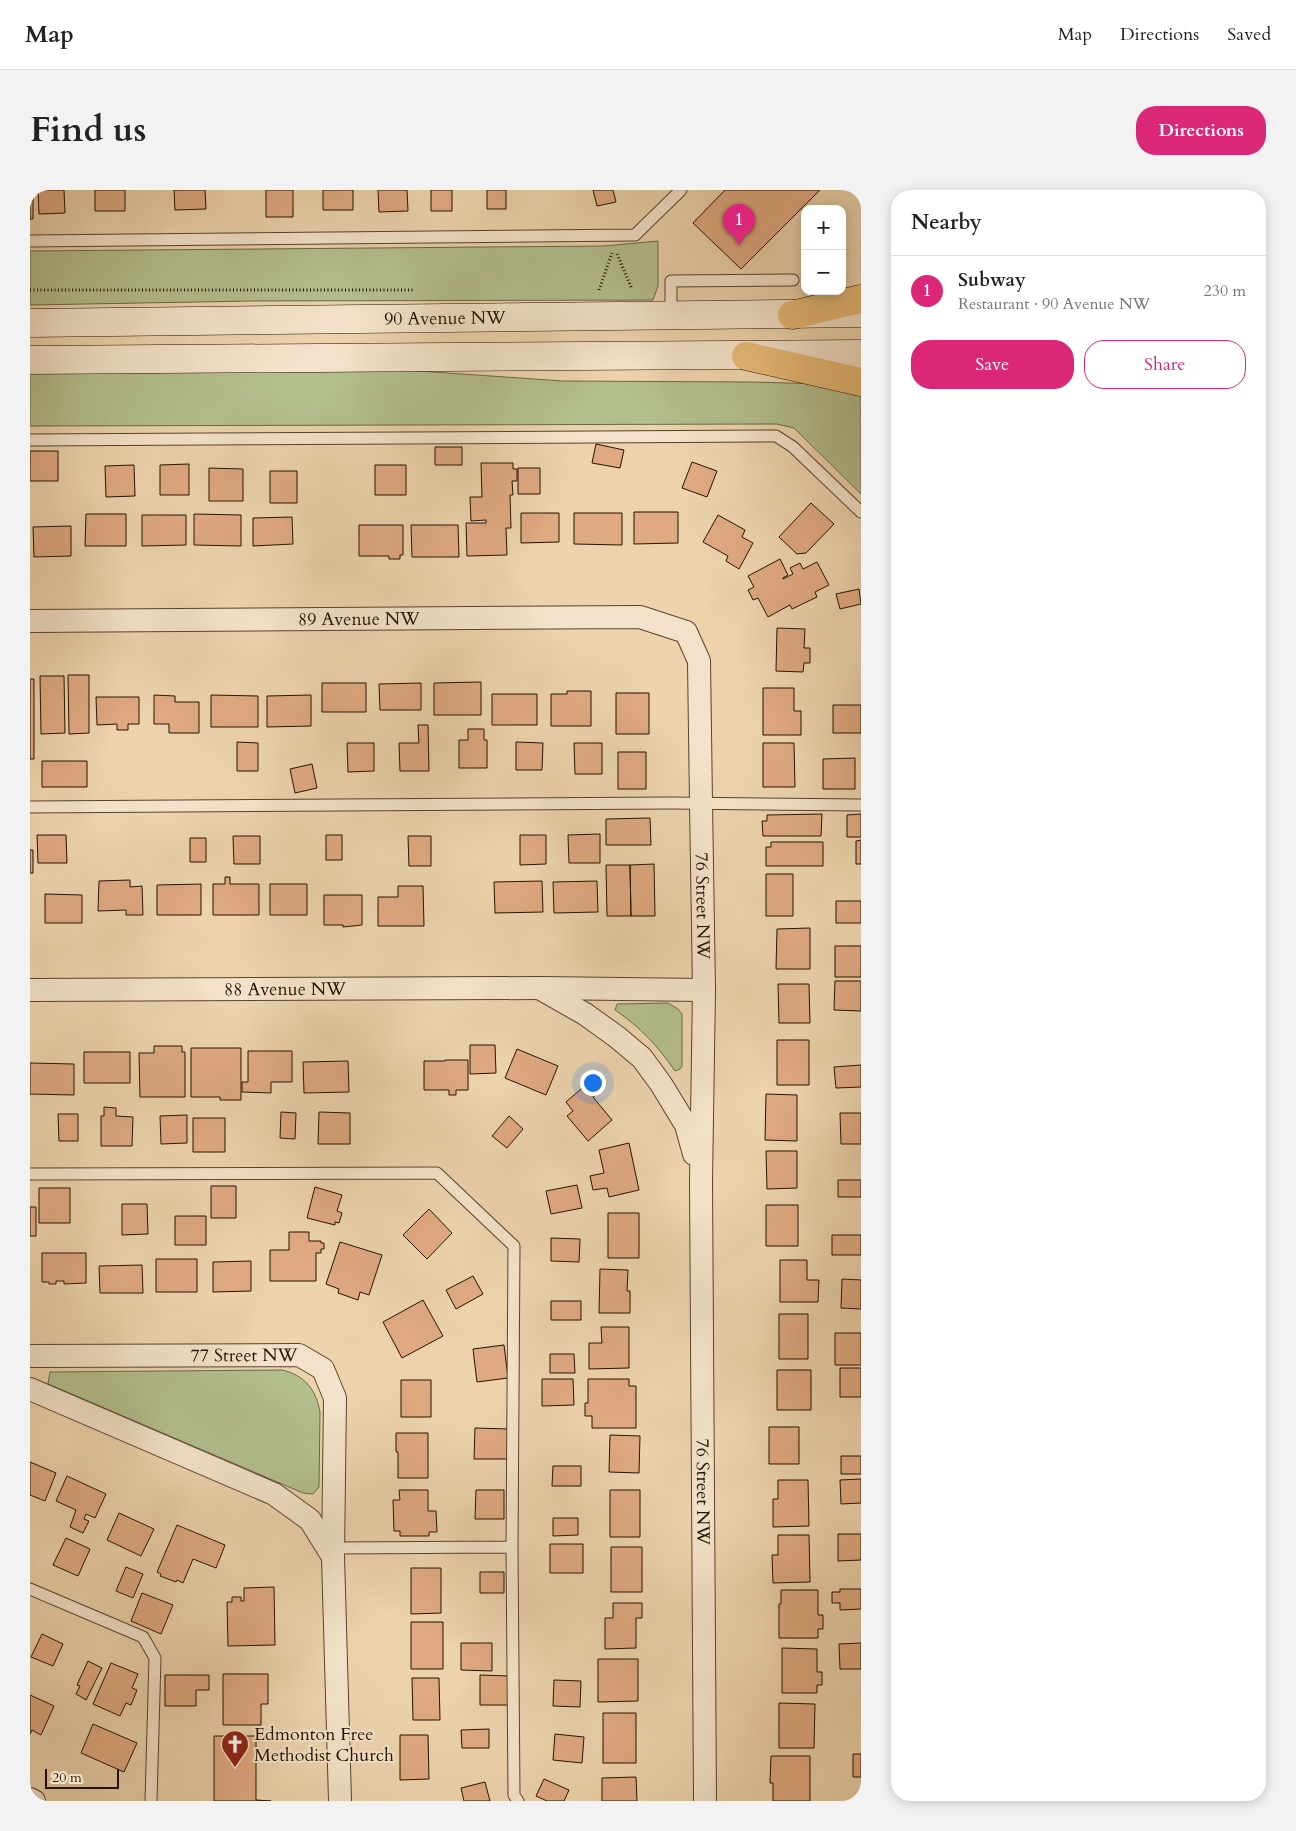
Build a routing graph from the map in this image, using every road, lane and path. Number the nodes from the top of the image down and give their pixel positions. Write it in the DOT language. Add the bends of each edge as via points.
graph roads {
  1 [pos="681,190"];
  2 [pos="30,241"];
  3 [pos="793,280"];
  4 [pos="30,290"];
  5 [pos="420,290"];
  6 [pos="590,290"];
  7 [pos="635,297"];
  8 [pos="861,299"];
  9 [pos="861,313"];
  10 [pos="792,315"];
  11 [pos="671,316"];
  12 [pos="30,323"];
  13 [pos="861,354"];
  14 [pos="746,356"];
  15 [pos="30,360"];
  16 [pos="861,382"];
  17 [pos="30,440"];
  18 [pos="861,512"];
  19 [pos="30,620"];
  20 [pos="686,632"];
  21 [pos="701,803"];
  22 [pos="861,805"];
  23 [pos="30,807"];
  24 [pos="540,988"];
  25 [pos="30,990"];
  26 [pos="704,990"];
  27 [pos="30,1174"];
  28 [pos="701,1182"];
  29 [pos="30,1356"];
  30 [pos="30,1389"];
  31 [pos="512,1547"];
  32 [pos="333,1553"];
  33 [pos="30,1589"];
  34 [pos="30,1800"];
  35 [pos="34,1801"];
  36 [pos="151,1801"];
  37 [pos="340,1801"];
  38 [pos="518,1801"];
  39 [pos="706,1801"];
  1 -- 2 [label="lane" via="635,235"];
  3 -- 11 [label="lane" via="671,281"];
  4 -- 5 [label="path"];
  6 -- 7 [label="path" via="600,290 614,247"];
  8 -- 10 [label="main road"];
  9 -- 10 [label="main road, 90 Avenue NW"];
  10 -- 11 [label="main road, 90 Avenue NW"];
  11 -- 12 [label="main road, 90 Avenue NW"];
  13 -- 14 [label="main road"];
  14 -- 15 [label="main road"];
  14 -- 16 [label="main road"];
  17 -- 18 [label="lane" via="776,436 793,447"];
  19 -- 20 [label="street, 89 Avenue NW" via="640,617"];
  20 -- 21 [label="street, 76 Street NW" via="699,661"];
  21 -- 22 [label="lane"];
  21 -- 23 [label="lane"];
  21 -- 26 [label="street, 76 Street NW"];
  24 -- 25 [label="street, 88 Avenue NW"];
  24 -- 26 [label="street, 88 Avenue NW"];
  24 -- 28 [label="street, 76 Street NW" via="585,1014 642,1058 686,1125"];
  26 -- 28 [label="street, 76 Street NW"];
  27 -- 31 [label="lane" via="437,1173 514,1246"];
  28 -- 39 [label="street, 76 Street NW"];
  29 -- 32 [label="street, 77 Street NW" via="299,1355 324,1369 336,1398"];
  30 -- 32 [label="street" via="274,1494 310,1520"];
  31 -- 32 [label="lane"];
  31 -- 38 [label="lane" via="514,1795"];
  32 -- 37 [label="street, 77 Street NW"];
  33 -- 36 [label="lane" via="143,1637 155,1658"];
  34 -- 35 [label="street"];
}
